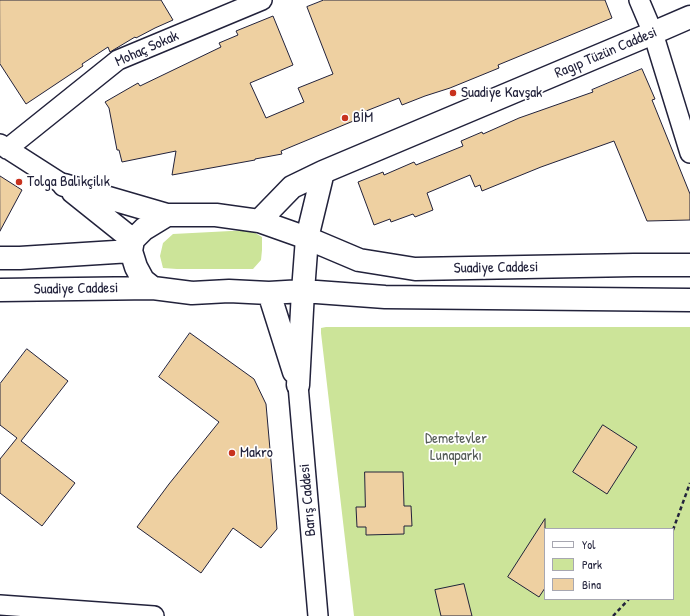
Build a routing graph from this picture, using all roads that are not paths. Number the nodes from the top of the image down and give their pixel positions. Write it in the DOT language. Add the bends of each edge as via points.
graph roads {
  1 [pos="262,0"];
  2 [pos="639,0"];
  3 [pos="690,16"];
  4 [pos="653,33"];
  5 [pos="3,147"];
  6 [pos="690,152"];
  7 [pos="323,172"];
  8 [pos="64,185"];
  9 [pos="167,215"];
  10 [pos="259,221"];
  11 [pos="307,238"];
  12 [pos="132,246"];
  13 [pos="0,258"];
  14 [pos="690,265"];
  15 [pos="153,288"];
  16 [pos="0,290"];
  17 [pos="303,291"];
  18 [pos="269,293"];
  19 [pos="690,300"];
  20 [pos="298,385"];
  21 [pos="0,605"];
  22 [pos="60,613"];
  23 [pos="154,616"];
  24 [pos="318,616"];
  1 -- 5 [label="street, Mohaç Sokak" via="118,60"];
  2 -- 4 [label="street"];
  3 -- 4 [label="main road, Ragıp Tüzün Caddesi"];
  4 -- 6 [label="street"];
  4 -- 7 [label="main road, Ragıp Tüzün Caddesi"];
  5 -- 8 [label="street"];
  7 -- 10 [label="main road, Ragıp Tüzün Caddesi" via="292,187"];
  7 -- 11 [label="main road"];
  8 -- 9 [label="main road"];
  8 -- 12 [label="main road"];
  9 -- 10 [label="main road, Suadiye Caddesi" via="216,215"];
  9 -- 12 [label="main road" via="144,229"];
  10 -- 11 [label="main road, Suadiye Caddesi"];
  11 -- 14 [label="main road, Suadiye Caddesi" via="360,260 415,269"];
  11 -- 17 [label="main road"];
  12 -- 13 [label="main road"];
  12 -- 15 [label="main road, Suadiye Caddesi" via="136,267 143,280"];
  15 -- 16 [label="main road, Suadiye Caddesi"];
  15 -- 18 [label="main road, Suadiye Caddesi" via="192,293"];
  17 -- 18 [label="main road, Suadiye Caddesi"];
  17 -- 19 [label="main road, Suadiye Caddesi" via="384,297"];
  17 -- 20 [label="main road, Barış Caddesi"];
  18 -- 20 [label="main road, Barış Caddesi"];
  20 -- 24 [label="street, Barış Caddesi"];
  21 -- 22 [label="street"];
  22 -- 23 [label="street"];
}
